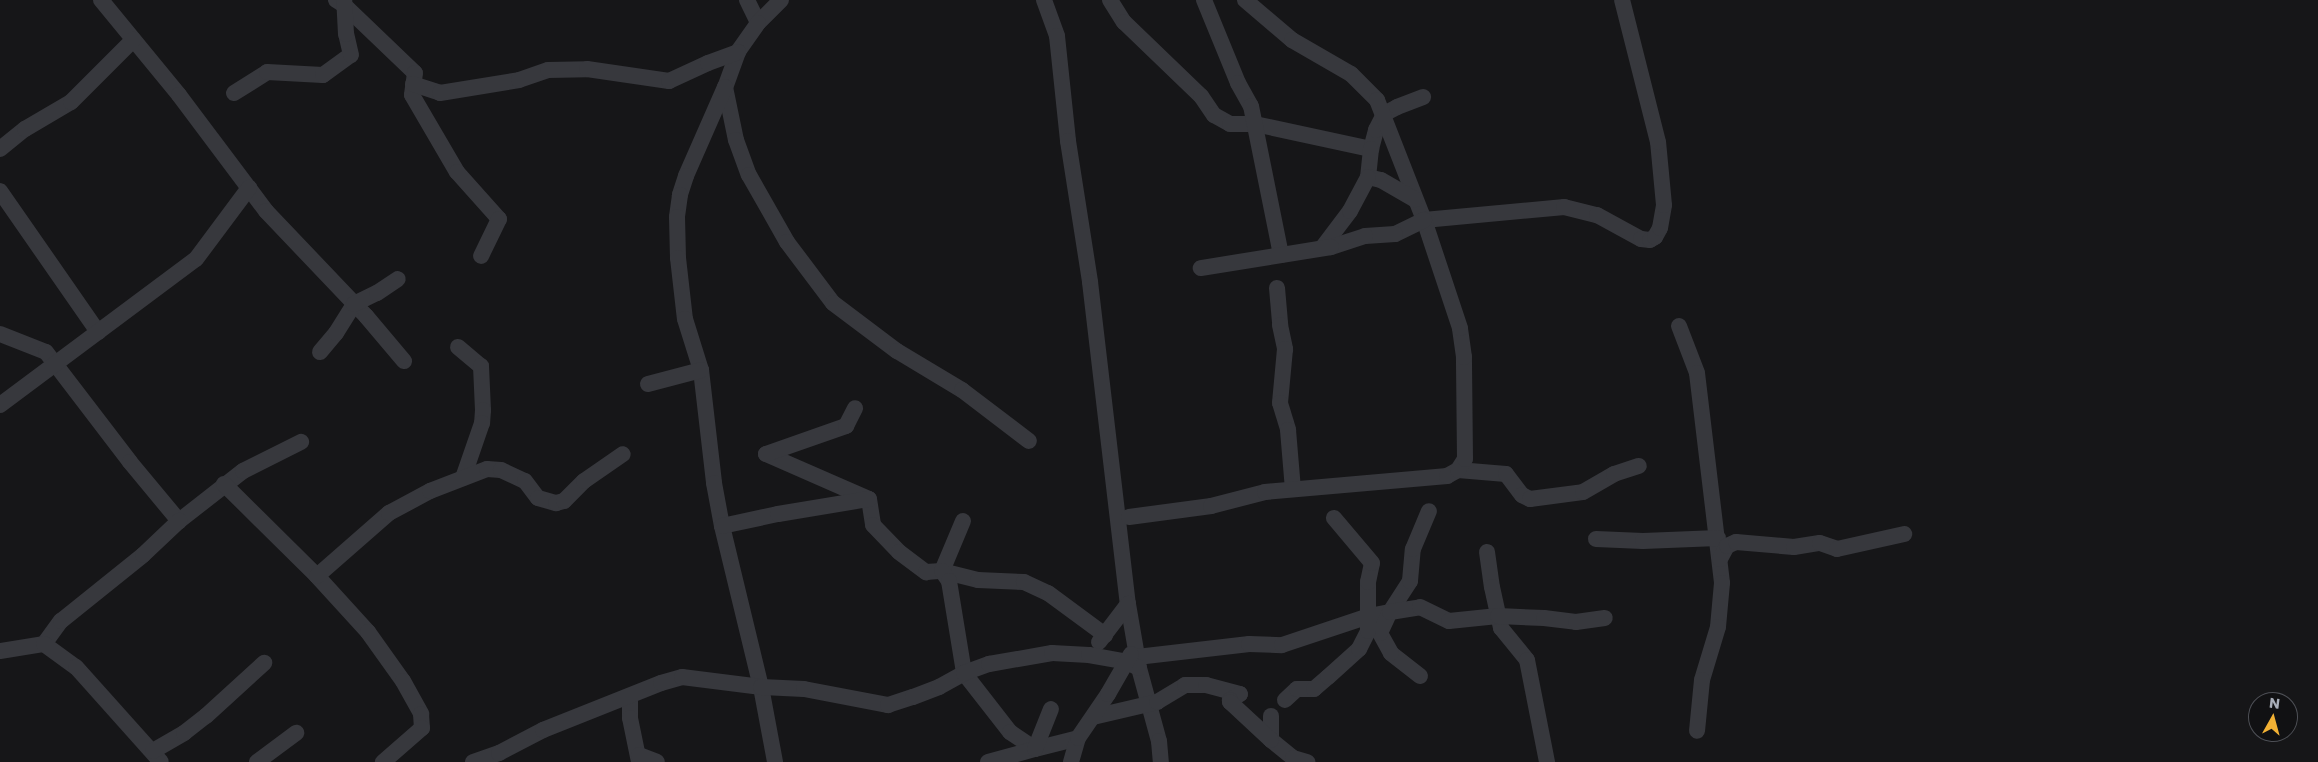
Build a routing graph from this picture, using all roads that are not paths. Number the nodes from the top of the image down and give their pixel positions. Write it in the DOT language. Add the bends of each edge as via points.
graph roads {
  1 [pos="101,0"];
  2 [pos="747,0"];
  3 [pos="781,0"];
  4 [pos="1044,0"];
  5 [pos="1110,0"];
  6 [pos="1204,0"];
  7 [pos="1244,0"];
  8 [pos="1622,0"];
  9 [pos="341,2"];
  10 [pos="758,24"];
  11 [pos="133,40"];
  12 [pos="738,52"];
  13 [pos="414,84"];
  14 [pos="725,87"];
  15 [pos="234,93"];
  16 [pos="1423,97"];
  17 [pos="1384,114"];
  18 [pos="1255,124"];
  19 [pos="0,149"];
  20 [pos="1371,149"];
  21 [pos="1368,177"];
  22 [pos="249,188"];
  23 [pos="0,191"];
  24 [pos="1415,200"];
  25 [pos="1424,220"];
  26 [pos="1322,248"];
  27 [pos="1281,255"];
  28 [pos="481,256"];
  29 [pos="1202,268"];
  30 [pos="398,279"];
  31 [pos="1277,288"];
  32 [pos="354,304"];
  33 [pos="1679,326"];
  34 [pos="98,332"];
  35 [pos="0,334"];
  36 [pos="458,347"];
  37 [pos="320,352"];
  38 [pos="404,361"];
  39 [pos="54,365"];
  40 [pos="701,370"];
  41 [pos="648,384"];
  42 [pos="0,405"];
  43 [pos="855,408"];
  44 [pos="1029,441"];
  45 [pos="301,442"];
  46 [pos="472,452"];
  47 [pos="623,454"];
  48 [pos="1640,466"];
  49 [pos="487,469"];
  50 [pos="1458,470"];
  51 [pos="463,478"];
  52 [pos="224,484"];
  53 [pos="1293,489"];
  54 [pos="869,499"];
  55 [pos="1429,511"];
  56 [pos="1128,517"];
  57 [pos="1334,518"];
  58 [pos="179,521"];
  59 [pos="963,521"];
  60 [pos="722,526"];
  61 [pos="1904,534"];
  62 [pos="1718,538"];
  63 [pos="1596,539"];
  64 [pos="1487,552"];
  65 [pos="1720,558"];
  66 [pos="942,571"];
  67 [pos="317,576"];
  68 [pos="1128,604"];
  69 [pos="1390,612"];
  70 [pos="1369,616"];
  71 [pos="1498,616"];
  72 [pos="1605,618"];
  73 [pos="1105,635"];
  74 [pos="44,644"];
  75 [pos="0,651"];
  76 [pos="1089,655"];
  77 [pos="1134,658"];
  78 [pos="264,663"];
  79 [pos="964,673"];
  80 [pos="1420,676"];
  81 [pos="761,687"];
  82 [pos="630,696"];
  83 [pos="1285,700"];
  84 [pos="1147,703"];
  85 [pos="1050,709"];
  86 [pos="1271,716"];
  87 [pos="1094,717"];
  88 [pos="1697,731"];
  89 [pos="296,733"];
  90 [pos="1078,738"];
  91 [pos="1272,740"];
  92 [pos="1035,749"];
  93 [pos="157,757"];
  94 [pos="639,759"];
  95 [pos="257,762"];
  96 [pos="383,762"];
  97 [pos="473,762"];
  98 [pos="657,762"];
  99 [pos="775,762"];
  100 [pos="988,762"];
  101 [pos="1071,762"];
  102 [pos="1161,762"];
  103 [pos="1307,762"];
  104 [pos="1547,762"];
  1 -- 11 [label="street"];
  2 -- 10 [label="street"];
  3 -- 10 [label="street"];
  4 -- 68 [label="street" via="1057,36"];
  5 -- 18 [label="street" via="1124,22 1200,96 1220,120 1230,124"];
  6 -- 18 [label="street" via="1238,83 1251,106"];
  7 -- 17 [label="street" via="1292,40 1351,74 1377,100"];
  8 -- 25 [label="street" via="1658,142 1664,205 1655,237 1642,239 1596,215 1564,207"];
  9 -- 13 [label="street" via="415,73"];
  9 -- 15 [label="street" via="351,55 323,75 267,72"];
  10 -- 12 [label="street"];
  11 -- 19 [label="street" via="71,102 25,129"];
  11 -- 22 [label="street"];
  12 -- 13 [label="street" via="669,82 587,69 548,70 519,80 440,93"];
  12 -- 14 [label="street"];
  13 -- 28 [label="street" via="412,95 457,172 498,219"];
  14 -- 40 [label="street" via="686,176 677,217 682,302"];
  14 -- 44 [label="street" via="736,140 748,175 787,242 833,303 897,351 962,390"];
  16 -- 17 [label="street"];
  17 -- 20 [label="street"];
  17 -- 24 [label="street"];
  18 -- 20 [label="street"];
  18 -- 27 [label="street"];
  20 -- 21 [label="street"];
  21 -- 24 [label="street" via="1381,180"];
  21 -- 26 [label="street" via="1350,210"];
  22 -- 32 [label="street" via="266,211"];
  22 -- 34 [label="street" via="196,259"];
  23 -- 34 [label="street"];
  24 -- 25 [label="street"];
  25 -- 26 [label="street" via="1395,234 1365,236"];
  25 -- 50 [label="street" via="1460,328 1463,347 1466,451"];
  26 -- 27 [label="street"];
  27 -- 29 [label="street"];
  30 -- 32 [label="street"];
  31 -- 53 [label="street" via="1285,348 1280,403 1288,430"];
  32 -- 37 [label="street"];
  32 -- 38 [label="street"];
  33 -- 62 [label="street" via="1697,373 1704,448"];
  34 -- 39 [label="street"];
  35 -- 39 [label="street" via="46,352"];
  36 -- 46 [label="street" via="480,366 482,422"];
  39 -- 42 [label="street"];
  39 -- 58 [label="street"];
  40 -- 41 [label="street"];
  40 -- 60 [label="street"];
  43 -- 54 [label="street" via="846,426 766,454"];
  45 -- 52 [label="street"];
  46 -- 49 [label="street"];
  46 -- 51 [label="street"];
  47 -- 49 [label="street" via="584,480 564,501 556,503 538,498 525,481 500,470"];
  48 -- 50 [label="street" via="1614,474 1583,492 1536,499 1526,498 1506,474"];
  49 -- 51 [label="street"];
  50 -- 53 [label="street" via="1447,476"];
  51 -- 67 [label="street" via="389,513"];
  52 -- 58 [label="street"];
  52 -- 67 [label="street"];
  53 -- 56 [label="street" via="1265,492 1211,506"];
  54 -- 60 [label="street"];
  54 -- 66 [label="street" via="873,525 899,552 926,572"];
  55 -- 69 [label="street" via="1413,549 1410,581"];
  57 -- 70 [label="street" via="1372,563 1368,582"];
  58 -- 74 [label="street" via="62,621"];
  59 -- 66 [label="street"];
  60 -- 81 [label="street"];
  61 -- 65 [label="street" via="1837,549 1820,542 1794,547 1736,542 1727,546"];
  62 -- 63 [label="street"];
  62 -- 65 [label="street"];
  64 -- 71 [label="street"];
  65 -- 88 [label="street" via="1722,583 1718,627 1702,680"];
  66 -- 73 [label="street" via="978,580 1024,582 1048,594"];
  66 -- 79 [label="street" via="949,581"];
  67 -- 96 [label="street" via="382,649 421,714 422,728"];
  68 -- 73 [label="street"];
  68 -- 77 [label="street"];
  69 -- 70 [label="street"];
  69 -- 71 [label="street" via="1420,607 1450,621"];
  69 -- 80 [label="street" via="1380,633 1391,653"];
  70 -- 77 [label="street" via="1282,645 1249,644"];
  70 -- 83 [label="street" via="1368,631 1359,649 1314,689 1297,689"];
  71 -- 72 [label="street" via="1576,622"];
  71 -- 104 [label="street" via="1501,628 1527,660"];
  73 -- 76 [label="street"];
  74 -- 75 [label="street"];
  74 -- 93 [label="street" via="76,667"];
  76 -- 77 [label="street"];
  76 -- 79 [label="street" via="1052,653 989,664"];
  77 -- 84 [label="street"];
  77 -- 87 [label="street"];
  78 -- 93 [label="street"];
  79 -- 81 [label="street" via="940,686 888,705 804,689"];
  79 -- 92 [label="street" via="1010,732"];
  81 -- 82 [label="street" via="686,677"];
  81 -- 99 [label="street"];
  82 -- 94 [label="street" via="630,718"];
  82 -- 97 [label="street"];
  84 -- 87 [label="street"];
  84 -- 91 [label="street" via="1161,700 1185,685 1231,690 1241,695 1230,700 1231,703"];
  84 -- 102 [label="street" via="1159,741"];
  85 -- 92 [label="street"];
  86 -- 91 [label="street"];
  87 -- 90 [label="street"];
  89 -- 95 [label="street"];
  90 -- 92 [label="street"];
  90 -- 101 [label="street"];
  91 -- 103 [label="street" via="1293,758"];
  92 -- 100 [label="street"];
  94 -- 98 [label="street"];
}
